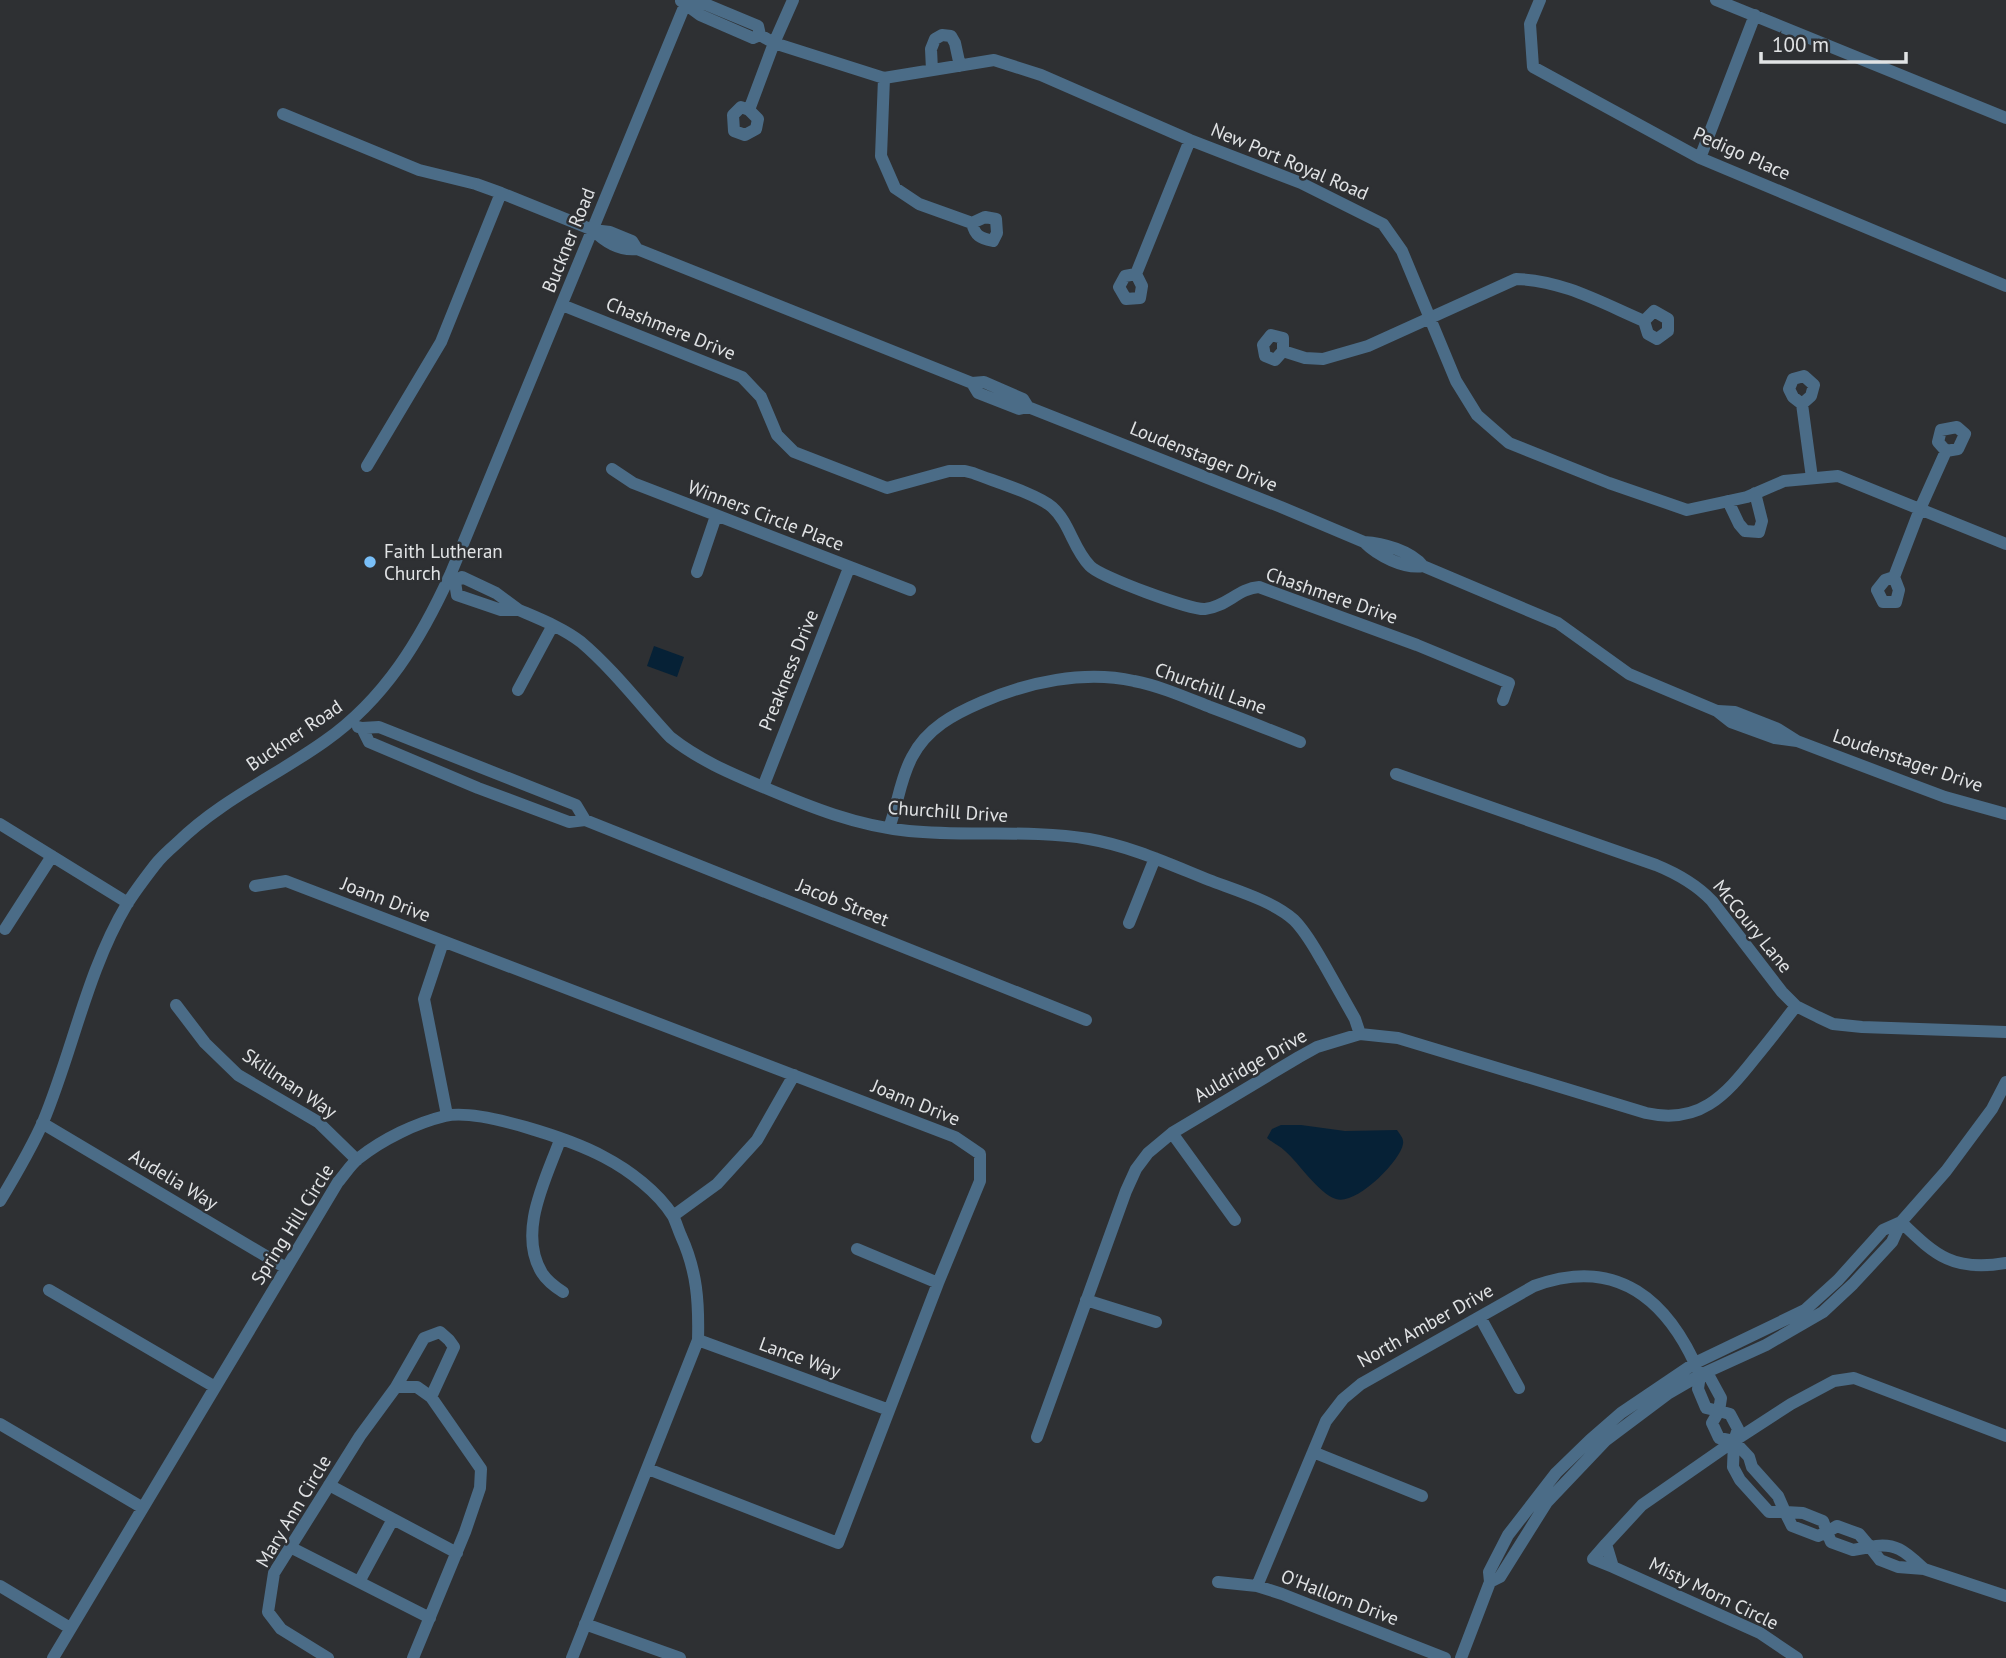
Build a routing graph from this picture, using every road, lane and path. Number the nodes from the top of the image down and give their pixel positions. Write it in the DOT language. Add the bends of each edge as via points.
graph roads {
  1 [pos="793,0"];
  2 [pos="1540,0"];
  3 [pos="1716,0"];
  4 [pos="684,1"];
  5 [pos="1755,16"];
  6 [pos="774,43"];
  7 [pos="960,66"];
  8 [pos="932,70"];
  9 [pos="884,78"];
  10 [pos="750,110"];
  11 [pos="283,114"];
  12 [pos="2006,118"];
  13 [pos="1190,140"];
  14 [pos="1700,158"];
  15 [pos="501,193"];
  16 [pos="972,223"];
  17 [pos="593,230"];
  18 [pos="1136,274"];
  19 [pos="2006,286"];
  20 [pos="562,305"];
  21 [pos="1430,316"];
  22 [pos="1644,321"];
  23 [pos="1283,351"];
  24 [pos="1802,404"];
  25 [pos="1945,451"];
  26 [pos="367,466"];
  27 [pos="612,469"];
  28 [pos="1812,478"];
  29 [pos="1755,493"];
  30 [pos="1728,501"];
  31 [pos="1920,509"];
  32 [pos="716,516"];
  33 [pos="2006,544"];
  34 [pos="849,568"];
  35 [pos="697,572"];
  36 [pos="1894,577"];
  37 [pos="452,581"];
  38 [pos="909,590"];
  39 [pos="553,625"];
  40 [pos="518,690"];
  41 [pos="1503,700"];
  42 [pos="349,723"];
  43 [pos="362,729"];
  44 [pos="1300,742"];
  45 [pos="1396,774"];
  46 [pos="763,787"];
  47 [pos="2006,814"];
  48 [pos="585,820"];
  49 [pos="0,824"];
  50 [pos="889,828"];
  51 [pos="52,856"];
  52 [pos="1155,858"];
  53 [pos="255,886"];
  54 [pos="128,903"];
  55 [pos="1129,923"];
  56 [pos="5,929"];
  57 [pos="443,942"];
  58 [pos="176,1005"];
  59 [pos="1796,1006"];
  60 [pos="1086,1020"];
  61 [pos="2006,1032"];
  62 [pos="1360,1034"];
  63 [pos="794,1075"];
  64 [pos="2006,1082"];
  65 [pos="447,1115"];
  66 [pos="42,1123"];
  67 [pos="1172,1133"];
  68 [pos="560,1140"];
  69 [pos="357,1160"];
  70 [pos="0,1201"];
  71 [pos="673,1216"];
  72 [pos="1235,1220"];
  73 [pos="1901,1222"];
  74 [pos="857,1249"];
  75 [pos="2006,1263"];
  76 [pos="286,1268"];
  77 [pos="938,1283"];
  78 [pos="49,1290"];
  79 [pos="562,1292"];
  80 [pos="1086,1300"];
  81 [pos="1480,1317"];
  82 [pos="1156,1322"];
  83 [pos="698,1340"];
  84 [pos="1697,1369"];
  85 [pos="215,1387"];
  86 [pos="396,1387"];
  87 [pos="1519,1388"];
  88 [pos="431,1397"];
  89 [pos="889,1410"];
  90 [pos="1719,1410"];
  91 [pos="0,1424"];
  92 [pos="2006,1436"];
  93 [pos="1037,1437"];
  94 [pos="1734,1441"];
  95 [pos="1313,1452"];
  96 [pos="648,1469"];
  97 [pos="329,1485"];
  98 [pos="1422,1496"];
  99 [pos="143,1508"];
  100 [pos="393,1519"];
  101 [pos="290,1547"];
  102 [pos="457,1553"];
  103 [pos="1218,1582"];
  104 [pos="359,1583"];
  105 [pos="0,1586"];
  106 [pos="1258,1586"];
  107 [pos="2006,1596"];
  108 [pos="430,1618"];
  109 [pos="585,1624"];
  110 [pos="70,1628"];
  111 [pos="310,1653"];
  112 [pos="53,1658"];
  113 [pos="328,1658"];
  114 [pos="413,1658"];
  115 [pos="572,1658"];
  116 [pos="680,1658"];
  117 [pos="1445,1658"];
  118 [pos="1461,1658"];
  119 [pos="1797,1658"];
  1 -- 6 [label="street"];
  2 -- 14 [label="street, Pedigo Place" via="1530,24 1533,67"];
  3 -- 5 [label="street"];
  4 -- 6 [label="street, New Port Royal Road" via="701,15"];
  4 -- 17 [label="street, Buckner Road"];
  5 -- 12 [label="street"];
  5 -- 14 [label="street"];
  6 -- 9 [label="street, New Port Royal Road"];
  6 -- 10 [label="street"];
  7 -- 8 [label="street, New Port Royal Road"];
  7 -- 8 [label="street" via="951,36 942,35 935,38 931,49"];
  7 -- 13 [label="street, New Port Royal Road" via="994,60 1041,75"];
  8 -- 9 [label="street, New Port Royal Road"];
  9 -- 16 [label="street" via="881,156 895,188 919,204"];
  11 -- 15 [label="street, Loudenstager Drive" via="419,170"];
  13 -- 18 [label="street"];
  13 -- 21 [label="street, New Port Royal Road" via="1301,183 1383,224 1402,251"];
  14 -- 19 [label="street, Pedigo Place"];
  15 -- 17 [label="street, Loudenstager Drive"];
  15 -- 26 [label="street" via="441,342"];
  17 -- 20 [label="street, Buckner Road"];
  17 -- 47 [label="street, Loudenstager Drive" via="610,232 632,241 637,249 972,383 978,393 1019,409 1028,407 1364,542 1417,558 1423,566 1558,623 1629,674 1664,690 1717,711 1735,712 1797,741 1945,797"];
  20 -- 37 [label="street, Buckner Road"];
  20 -- 41 [label="street, Chashmere Drive" via="742,377 761,397 778,435 794,452 887,488 949,471 973,473 1050,505 1067,525 1087,563 1097,571 1194,608 1207,609 1249,587 1259,587 1509,683"];
  21 -- 22 [label="street" via="1516,279 1537,279"];
  21 -- 23 [label="street" via="1368,346 1323,359"];
  21 -- 30 [label="street, New Port Royal Road" via="1456,381 1477,415 1509,443 1687,510"];
  24 -- 28 [label="street"];
  25 -- 31 [label="street"];
  27 -- 32 [label="street, Winners Circle Place" via="633,483"];
  28 -- 29 [label="street, New Port Royal Road" via="1784,481"];
  28 -- 31 [label="street, New Port Royal Road" via="1838,476"];
  29 -- 30 [label="street, New Port Royal Road"];
  29 -- 30 [label="street" via="1762,521 1759,532 1745,531"];
  31 -- 33 [label="street, New Port Royal Road"];
  31 -- 36 [label="street"];
  32 -- 34 [label="street, Winners Circle Place"];
  32 -- 35 [label="street"];
  34 -- 38 [label="street, Winners Circle Place"];
  34 -- 46 [label="street, Preakness Drive"];
  37 -- 39 [label="street, Churchill Drive" via="457,595 501,610 519,610"];
  37 -- 42 [label="street, Buckner Road" via="398,670"];
  39 -- 40 [label="street"];
  39 -- 46 [label="street, Churchill Drive" via="580,641 683,748"];
  42 -- 43 [label="street, Jacob Street"];
  42 -- 54 [label="street, Buckner Road" via="206,816 157,862"];
  43 -- 48 [label="street, Jacob Street" via="369,742 478,788 569,822"];
  43 -- 48 [label="street, Jacob Street" via="379,727 576,805"];
  44 -- 50 [label="street, Churchill Lane" via="1131,680 1044,682 967,709 927,736 912,756"];
  45 -- 59 [label="street, McCoury Lane" via="1678,874 1712,901"];
  46 -- 50 [label="street, Churchill Drive" via="853,821"];
  48 -- 60 [label="street, Jacob Street"];
  49 -- 51 [label="street"];
  50 -- 52 [label="street, Churchill Drive" via="1089,839"];
  51 -- 54 [label="street"];
  51 -- 56 [label="street"];
  52 -- 55 [label="street"];
  52 -- 62 [label="street, Churchill Drive" via="1256,898 1293,919 1356,1019"];
  53 -- 57 [label="street, Joann Drive" via="286,881"];
  54 -- 66 [label="street, Buckner Road" via="99,963"];
  57 -- 63 [label="street, Joann Drive"];
  57 -- 65 [label="street" via="424,999"];
  58 -- 69 [label="street, Skillman Way" via="205,1043 239,1075 318,1122"];
  59 -- 61 [label="street, McCoury Lane" via="1833,1024"];
  59 -- 62 [label="street, Auldridge Drive" via="1718,1100 1680,1116 1664,1117 1398,1038"];
  62 -- 67 [label="street, Auldridge Drive" via="1317,1047"];
  63 -- 71 [label="street" via="757,1140 717,1184"];
  63 -- 77 [label="street, Joann Drive" via="955,1137 980,1154 979,1181"];
  64 -- 73 [label="street" via="1946,1171"];
  65 -- 68 [label="street, Spring Hill Circle" via="509,1122"];
  65 -- 69 [label="street, Spring Hill Circle" via="413,1127"];
  66 -- 70 [label="street, Buckner Road"];
  66 -- 76 [label="street, Audelia Way"];
  67 -- 72 [label="street"];
  67 -- 80 [label="street, Auldridge Drive" via="1136,1169"];
  68 -- 71 [label="street, Spring Hill Circle" via="619,1166"];
  68 -- 79 [label="street" via="536,1209 533,1237 542,1272"];
  69 -- 76 [label="street, Spring Hill Circle" via="338,1182"];
  71 -- 83 [label="street, Spring Hill Circle" via="691,1258"];
  73 -- 75 [label="street" via="1955,1263"];
  73 -- 84 [label="street" via="1883,1230 1805,1310"];
  74 -- 77 [label="street"];
  76 -- 85 [label="street, Spring Hill Circle"];
  77 -- 89 [label="street, Joann Drive"];
  78 -- 85 [label="street"];
  80 -- 82 [label="street"];
  80 -- 93 [label="street, Auldridge Drive"];
  81 -- 84 [label="street, North Amber Drive" via="1554,1279 1604,1278 1632,1288 1656,1304 1676,1329"];
  81 -- 87 [label="street"];
  81 -- 95 [label="street, North Amber Drive" via="1361,1384 1326,1421"];
  83 -- 89 [label="street, Lance Way"];
  83 -- 96 [label="street, Spring Hill Circle"];
  84 -- 90 [label="street, North Amber Drive" via="1698,1389 1706,1408"];
  84 -- 118 [label="street" via="1621,1413 1556,1473 1508,1535 1489,1572 1490,1582"];
  85 -- 99 [label="street, Spring Hill Circle"];
  86 -- 88 [label="street" via="417,1387"];
  86 -- 88 [label="street, Mary Ann Circle" via="424,1338 440,1332 454,1347"];
  86 -- 97 [label="street, Mary Ann Circle"];
  88 -- 102 [label="street" via="481,1469 480,1488"];
  89 -- 96 [label="street, Joann Drive" via="838,1543"];
  90 -- 94 [label="street" via="1730,1414 1738,1429"];
  90 -- 94 [label="street" via="1713,1423 1719,1438"];
  91 -- 99 [label="street"];
  92 -- 94 [label="street, Misty Morn Circle" via="1854,1378 1834,1381"];
  94 -- 107 [label="street" via="1734,1467 1740,1480 1769,1512 1785,1513 1792,1526 1818,1536 1827,1532 1831,1542 1853,1550 1870,1547 1880,1560 1898,1567 1924,1569"];
  94 -- 119 [label="street, Misty Morn Circle" via="1642,1505 1606,1544 1613,1567 1760,1633"];
  95 -- 98 [label="street"];
  95 -- 106 [label="street, North Amber Drive"];
  96 -- 109 [label="street, Spring Hill Circle"];
  97 -- 100 [label="street"];
  97 -- 101 [label="street, Mary Ann Circle"];
  99 -- 110 [label="street, Spring Hill Circle"];
  100 -- 102 [label="street"];
  100 -- 104 [label="street"];
  101 -- 104 [label="street"];
  101 -- 111 [label="street, Mary Ann Circle" via="274,1573 268,1612"];
  102 -- 108 [label="street"];
  103 -- 106 [label="street, O'Hallorn Drive"];
  104 -- 108 [label="street"];
  105 -- 110 [label="street"];
  106 -- 117 [label="street, O'Hallorn Drive"];
  108 -- 114 [label="street"];
  109 -- 115 [label="street, Spring Hill Circle"];
  109 -- 116 [label="street"];
  110 -- 112 [label="street, Spring Hill Circle"];
  111 -- 113 [label="street, Mary Ann Circle"];
}
